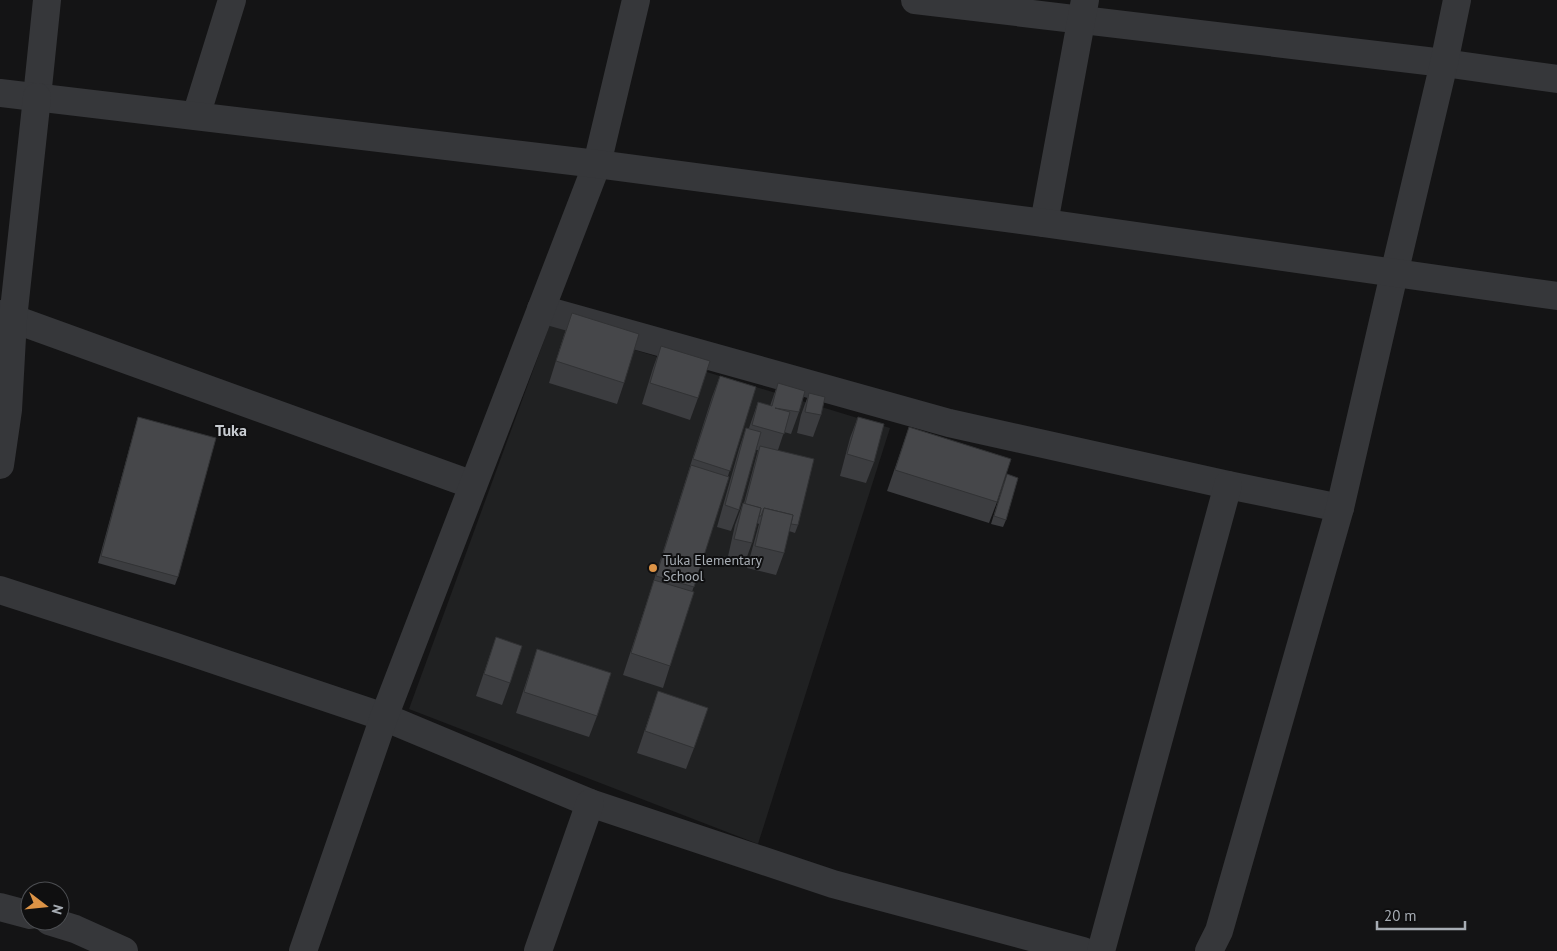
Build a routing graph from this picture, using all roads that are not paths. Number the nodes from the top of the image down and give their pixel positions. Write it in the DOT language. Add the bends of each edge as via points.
graph roads {
  1 [pos="47,0"];
  2 [pos="232,0"];
  3 [pos="636,0"];
  4 [pos="915,0"];
  5 [pos="1458,0"];
  6 [pos="1083,10"];
  7 [pos="1444,63"];
  8 [pos="1557,79"];
  9 [pos="0,93"];
  10 [pos="37,97"];
  11 [pos="196,116"];
  12 [pos="597,164"];
  13 [pos="1044,223"];
  14 [pos="1394,274"];
  15 [pos="1557,296"];
  16 [pos="541,308"];
  17 [pos="7,316"];
  18 [pos="1,457"];
  19 [pos="473,484"];
  20 [pos="1228,486"];
  21 [pos="1340,508"];
  22 [pos="0,590"];
  23 [pos="384,717"];
  24 [pos="590,803"];
  25 [pos="0,908"];
  26 [pos="20,912"];
  27 [pos="70,927"];
  28 [pos="124,951"];
  29 [pos="303,951"];
  30 [pos="538,951"];
  31 [pos="1083,951"];
  32 [pos="1101,951"];
  33 [pos="1209,951"];
  1 -- 10 [label="street"];
  2 -- 11 [label="street"];
  3 -- 12 [label="street"];
  4 -- 6 [label="street"];
  5 -- 7 [label="street"];
  6 -- 7 [label="street"];
  6 -- 13 [label="street"];
  7 -- 8 [label="street"];
  7 -- 14 [label="street"];
  9 -- 10 [label="street"];
  10 -- 11 [label="street"];
  10 -- 17 [label="street"];
  11 -- 12 [label="street"];
  12 -- 13 [label="street"];
  12 -- 16 [label="street"];
  13 -- 14 [label="street"];
  14 -- 15 [label="street"];
  14 -- 21 [label="street"];
  16 -- 19 [label="street"];
  16 -- 20 [label="street" via="949,423"];
  17 -- 18 [label="street" via="8,410"];
  17 -- 19 [label="street"];
  19 -- 23 [label="street"];
  20 -- 21 [label="street"];
  20 -- 32 [label="street"];
  21 -- 33 [label="street" via="1219,931"];
  22 -- 23 [label="street"];
  23 -- 24 [label="street"];
  23 -- 29 [label="street"];
  24 -- 30 [label="street"];
  24 -- 31 [label="street" via="833,884"];
  25 -- 26 [label="street"];
  27 -- 28 [label="street"];
}
